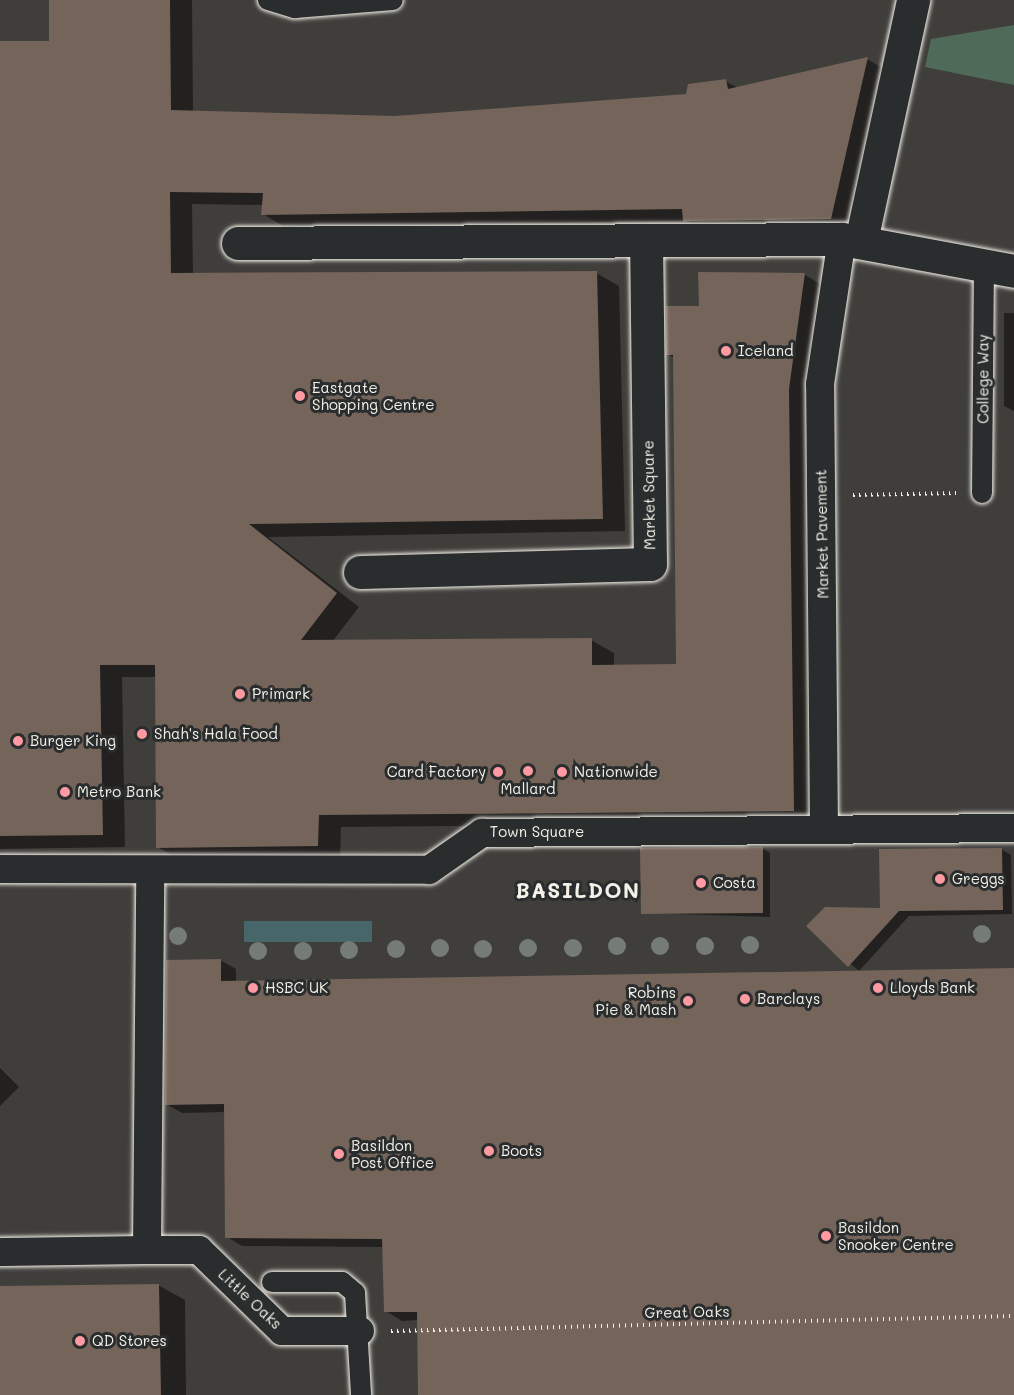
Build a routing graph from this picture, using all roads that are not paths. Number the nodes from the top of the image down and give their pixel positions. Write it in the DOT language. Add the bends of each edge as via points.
graph roads {
  1 [pos="268,0"];
  2 [pos="393,0"];
  3 [pos="913,0"];
  4 [pos="851,240"];
  5 [pos="238,243"];
  6 [pos="646,243"];
  7 [pos="999,268"];
  8 [pos="982,493"];
  9 [pos="360,572"];
  10 [pos="1014,828"];
  11 [pos="824,830"];
  12 [pos="0,869"];
  13 [pos="150,871"];
  14 [pos="147,1250"];
  15 [pos="0,1252"];
  16 [pos="272,1282"];
  17 [pos="360,1331"];
  18 [pos="361,1395"];
  1 -- 2 [label="lane" via="295,8"];
  3 -- 4 [label="street, Market Pavement"];
  4 -- 6 [label="street"];
  4 -- 7 [label="street"];
  4 -- 11 [label="street, Market Pavement" via="820,384"];
  5 -- 6 [label="street"];
  6 -- 9 [label="street, Market Square" via="650,564"];
  7 -- 8 [label="lane, College Way"];
  10 -- 11 [label="street, Town Square"];
  11 -- 13 [label="street, Town Square" via="482,833 429,870"];
  12 -- 13 [label="street, Town Square"];
  13 -- 14 [label="street"];
  14 -- 15 [label="street, Little Oaks"];
  14 -- 17 [label="street, Little Oaks" via="199,1250 282,1331"];
  16 -- 17 [label="lane, Little Oaks" via="342,1282 355,1293"];
  17 -- 18 [label="lane, Little Oaks"];
}
